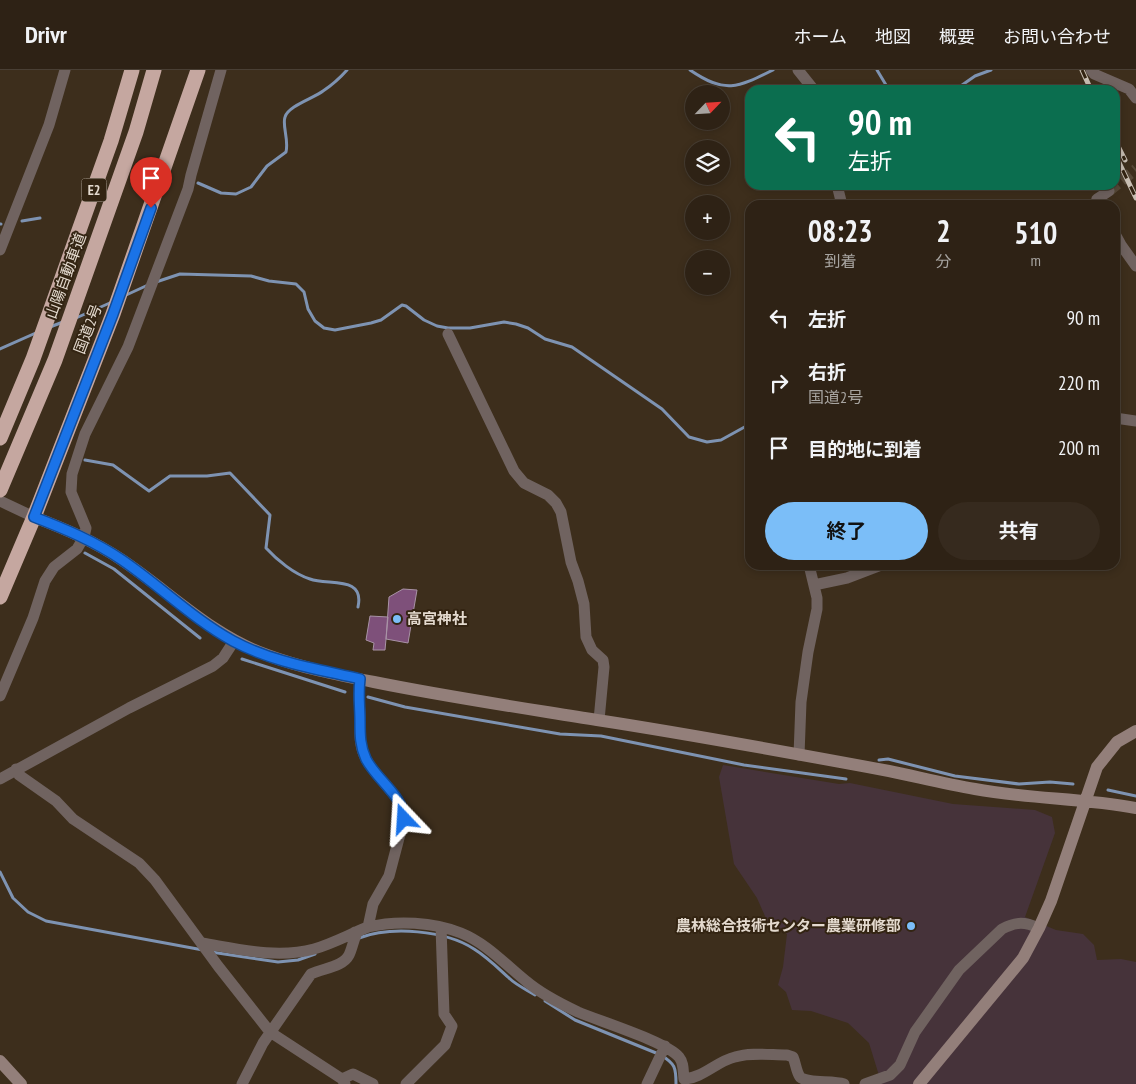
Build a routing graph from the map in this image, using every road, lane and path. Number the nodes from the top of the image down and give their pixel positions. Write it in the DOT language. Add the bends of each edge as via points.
graph roads {
  1 [pos="66,70"];
  2 [pos="132,70"];
  3 [pos="154,70"];
  4 [pos="198,70"];
  5 [pos="221,70"];
  6 [pos="798,70"];
  7 [pos="1091,70"];
  8 [pos="810,85"];
  9 [pos="1120,85"];
  10 [pos="1120,85"];
  11 [pos="1136,98"];
  12 [pos="1109,191"];
  13 [pos="1097,200"];
  14 [pos="1120,249"];
  15 [pos="0,250"];
  16 [pos="1136,266"];
  17 [pos="448,334"];
  18 [pos="1120,419"];
  19 [pos="1136,421"];
  20 [pos="0,438"];
  21 [pos="0,490"];
  22 [pos="0,501"];
  23 [pos="34,517"];
  24 [pos="84,537"];
  25 [pos="811,570"];
  26 [pos="868,570"];
  27 [pos="814,585"];
  28 [pos="0,597"];
  29 [pos="234,641"];
  30 [pos="360,679"];
  31 [pos="0,696"];
  32 [pos="599,720"];
  33 [pos="1136,731"];
  34 [pos="799,755"];
  35 [pos="16,770"];
  36 [pos="0,778"];
  37 [pos="1084,800"];
  38 [pos="1136,808"];
  39 [pos="368,927"];
  40 [pos="440,927"];
  41 [pos="1040,928"];
  42 [pos="355,932"];
  43 [pos="202,943"];
  44 [pos="270,1032"];
  45 [pos="665,1046"];
  46 [pos="0,1061"];
  47 [pos="344,1082"];
  48 [pos="21,1084"];
  49 [pos="242,1084"];
  50 [pos="373,1084"];
  51 [pos="406,1084"];
  52 [pos="647,1084"];
  53 [pos="844,1084"];
  54 [pos="865,1084"];
  55 [pos="919,1084"];
  1 -- 15 [label="street" via="49,125"];
  2 -- 20 [label="highway, 山陽自動車道 / E2" via="112,141 33,360"];
  3 -- 21 [label="highway, 山陽自動車道 / E2" via="136,132 55,360"];
  4 -- 23 [label="highway, 国道2号" via="113,314"];
  5 -- 24 [label="street" via="188,189 148,299 86,434 72,474 71,492 86,528"];
  6 -- 8 [label="street"];
  7 -- 10 [label="street"];
  9 -- 11 [label="street" via="1129,89"];
  12 -- 13 [label="street"];
  14 -- 16 [label="street"];
  17 -- 32 [label="street" via="514,472 524,483 548,494 561,512 584,604 586,637 592,650 603,660"];
  18 -- 19 [label="street"];
  22 -- 23 [label="street"];
  23 -- 24 [label="street"];
  23 -- 28 [label="highway, 国道2号"];
  24 -- 29 [label="street" via="122,560 207,625"];
  24 -- 31 [label="street" via="77,549 54,567 45,581"];
  25 -- 27 [label="street"];
  26 -- 27 [label="street"];
  27 -- 34 [label="street" via="817,609 801,702"];
  29 -- 30 [label="street" via="294,664"];
  29 -- 35 [label="street" via="214,666"];
  30 -- 32 [label="street" via="461,699"];
  30 -- 39 [label="street" via="360,743 372,769 404,811 389,876 373,904"];
  32 -- 34 [label="street"];
  33 -- 37 [label="street" via="1117,742 1097,768"];
  34 -- 37 [label="street" via="978,790"];
  35 -- 36 [label="street"];
  35 -- 43 [label="street" via="56,801 73,819 139,863"];
  37 -- 38 [label="street"];
  37 -- 41 [label="street"];
  39 -- 40 [label="street" via="395,923"];
  39 -- 42 [label="street"];
  40 -- 45 [label="street" via="468,937 527,982 576,1011"];
  40 -- 51 [label="street" via="444,1014 452,1026 445,1045"];
  41 -- 54 [label="street" via="1026,922 1002,929 953,978 915,1032 900,1065 890,1075"];
  41 -- 55 [label="street" via="1023,958"];
  42 -- 43 [label="street" via="298,952 257,952"];
  42 -- 44 [label="street" via="349,956 343,963 311,974"];
  43 -- 44 [label="street"];
  44 -- 47 [label="street"];
  44 -- 49 [label="street"];
  45 -- 52 [label="street"];
  45 -- 53 [label="street" via="679,1057 684,1078 697,1076 734,1057 787,1055 793,1058 801,1078 808,1083"];
  46 -- 48 [label="street"];
  47 -- 50 [label="street" via="354,1074"];
}
